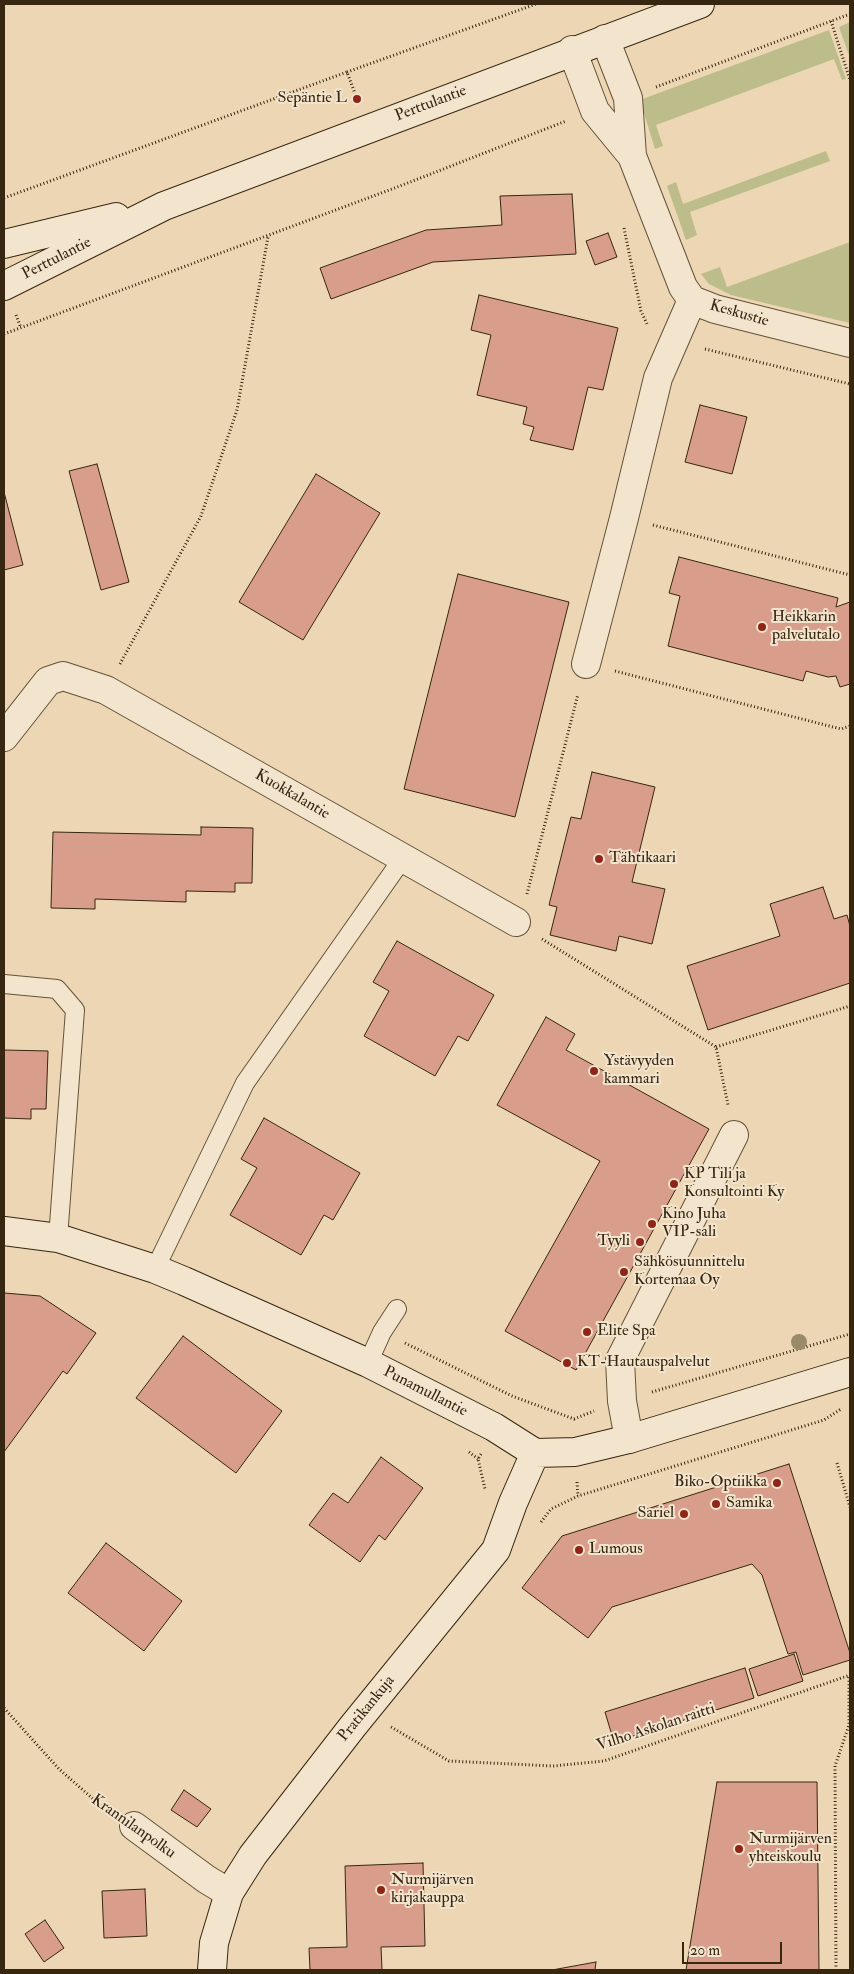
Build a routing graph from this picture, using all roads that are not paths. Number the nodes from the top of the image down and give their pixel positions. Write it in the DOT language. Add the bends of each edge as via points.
graph roads {
  1 [pos="700,4"];
  2 [pos="604,39"];
  3 [pos="572,50"];
  4 [pos="632,156"];
  5 [pos="164,206"];
  6 [pos="4,244"];
  7 [pos="4,286"];
  8 [pos="692,300"];
  9 [pos="850,343"];
  10 [pos="586,664"];
  11 [pos="4,737"];
  12 [pos="403,858"];
  13 [pos="516,922"];
  14 [pos="4,984"];
  15 [pos="734,1135"];
  16 [pos="4,1231"];
  17 [pos="58,1238"];
  18 [pos="155,1269"];
  19 [pos="397,1309"];
  20 [pos="368,1363"];
  21 [pos="850,1372"];
  22 [pos="629,1439"];
  23 [pos="535,1453"];
  24 [pos="134,1826"];
  25 [pos="229,1893"];
  26 [pos="212,1970"];
  1 -- 2 [label="street, Perttulantie"];
  2 -- 3 [label="street, Perttulantie"];
  2 -- 4 [label="street, Keskustie" via="628,98"];
  3 -- 4 [label="street, Keskustie" via="595,110"];
  3 -- 5 [label="street, Perttulantie"];
  4 -- 8 [label="street, Keskustie" via="682,287"];
  5 -- 6 [label="street, Perttulantie"];
  5 -- 7 [label="street, Perttulantie"];
  8 -- 9 [label="street, Keskustie" via="715,309"];
  8 -- 10 [label="street" via="658,378"];
  11 -- 12 [label="street, Kuokkalantie" via="48,681 63,676 106,690"];
  12 -- 13 [label="street, Kuokkalantie"];
  12 -- 18 [label="lane" via="245,1083"];
  14 -- 17 [label="lane" via="57,989 75,1010"];
  15 -- 22 [label="street" via="620,1360 622,1401"];
  16 -- 17 [label="street, Punamullantie"];
  17 -- 18 [label="street, Punamullantie"];
  18 -- 20 [label="street, Punamullantie"];
  19 -- 20 [label="lane"];
  20 -- 23 [label="street, Punamullantie" via="494,1428"];
  21 -- 22 [label="street"];
  22 -- 23 [label="street" via="575,1452"];
  23 -- 25 [label="street, Pratikankuja" via="496,1550 353,1726 253,1855"];
  24 -- 25 [label="street, Krannilanpolku"];
  25 -- 26 [label="street, Pratikankuja" via="214,1943"];
}
